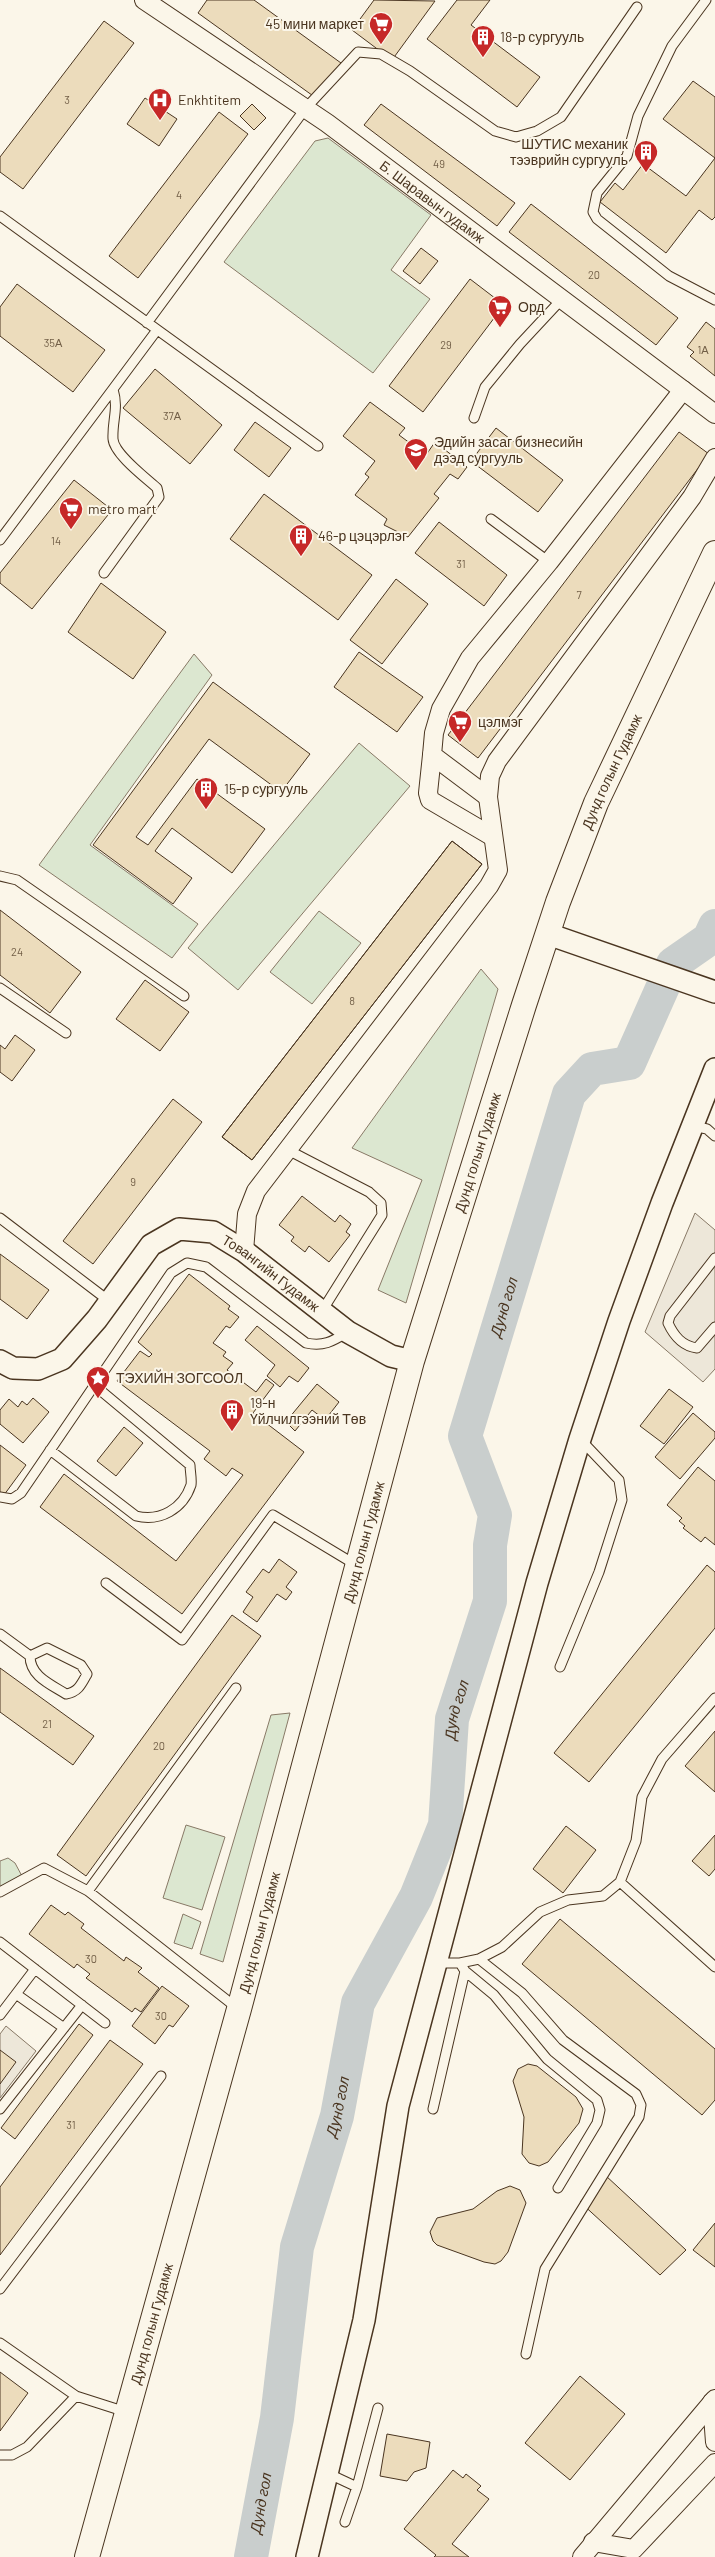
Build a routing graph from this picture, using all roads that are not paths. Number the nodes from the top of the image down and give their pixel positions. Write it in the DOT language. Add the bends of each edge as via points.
graph roads {
  1 [pos="144,0"];
  2 [pos="706,0"];
  3 [pos="637,7"];
  4 [pos="305,110"];
  5 [pos="0,216"];
  6 [pos="561,300"];
  7 [pos="715,300"];
  8 [pos="147,323"];
  9 [pos="157,330"];
  10 [pos="112,389"];
  11 [pos="683,390"];
  12 [pos="715,414"];
  13 [pos="474,418"];
  14 [pos="318,446"];
  15 [pos="715,458"];
  16 [pos="491,519"];
  17 [pos="0,540"];
  18 [pos="715,552"];
  19 [pos="549,562"];
  20 [pos="104,573"];
  21 [pos="432,756"];
  22 [pos="488,797"];
  23 [pos="493,837"];
  24 [pos="0,876"];
  25 [pos="559,938"];
  26 [pos="0,988"];
  27 [pos="715,992"];
  28 [pos="184,996"];
  29 [pos="66,1032"];
  30 [pos="715,1069"];
  31 [pos="693,1126"];
  32 [pos="715,1136"];
  33 [pos="288,1150"];
  34 [pos="0,1218"];
  35 [pos="244,1251"];
  36 [pos="715,1258"];
  37 [pos="110,1302"];
  38 [pos="322,1311"];
  39 [pos="715,1327"];
  40 [pos="348,1332"];
  41 [pos="0,1361"];
  42 [pos="412,1361"];
  43 [pos="94,1386"];
  44 [pos="580,1439"];
  45 [pos="50,1450"];
  46 [pos="0,1498"];
  47 [pos="358,1567"];
  48 [pos="106,1583"];
  49 [pos="0,1634"];
  50 [pos="30,1656"];
  51 [pos="560,1667"];
  52 [pos="236,1688"];
  53 [pos="715,1698"];
  54 [pos="620,1882"];
  55 [pos="88,1891"];
  56 [pos="0,1892"];
  57 [pos="0,1942"];
  58 [pos="479,1959"];
  59 [pos="437,1963"];
  60 [pos="462,1967"];
  61 [pos="715,1967"];
  62 [pos="35,1969"];
  63 [pos="16,1994"];
  64 [pos="82,2005"];
  65 [pos="239,2009"];
  66 [pos="0,2015"];
  67 [pos="105,2022"];
  68 [pos="64,2028"];
  69 [pos="161,2076"];
  70 [pos="0,2109"];
  71 [pos="433,2109"];
  72 [pos="558,2188"];
  73 [pos="0,2289"];
  74 [pos="0,2343"];
  75 [pos="526,2354"];
  76 [pos="76,2396"];
  77 [pos="714,2401"];
  78 [pos="378,2408"];
  79 [pos="126,2412"];
  80 [pos="715,2442"];
  81 [pos="0,2455"];
  82 [pos="715,2463"];
  83 [pos="327,2473"];
  84 [pos="357,2487"];
  85 [pos="346,2522"];
  86 [pos="593,2542"];
  87 [pos="311,2555"];
  88 [pos="87,2557"];
  89 [pos="582,2557"];
  1 -- 4 [label="street, Б. Шаравын гудамж"];
  2 -- 7 [label="lane" via="672,46 638,116 627,156 597,193 593,212 597,219 669,276"];
  3 -- 4 [label="lane" via="561,117 537,131 516,136 495,131 410,71 374,52 358,52"];
  4 -- 6 [label="street, Б. Шаравын гудамж" via="327,123"];
  4 -- 8 [label="lane"];
  5 -- 8 [label="lane"];
  6 -- 11 [label="street, Б. Шаравын гудамж"];
  6 -- 13 [label="lane" via="485,387"];
  8 -- 9 [label="lane"];
  9 -- 10 [label="lane"];
  9 -- 14 [label="lane"];
  10 -- 17 [label="lane"];
  10 -- 20 [label="lane" via="117,402 113,439 116,450 157,488 159,497"];
  11 -- 12 [label="street, Б. Шаравын гудамж"];
  11 -- 19 [label="street"];
  15 -- 22 [label="street" via="692,498 497,761 490,776"];
  16 -- 19 [label="lane"];
  18 -- 25 [label="main road, Дунд голын Гудамж" via="596,804 558,902"];
  19 -- 21 [label="street" via="470,658 441,709"];
  21 -- 22 [label="street"];
  21 -- 23 [label="street" via="430,800"];
  22 -- 23 [label="street"];
  23 -- 33 [label="street" via="498,870 489,886 364,1046"];
  24 -- 28 [label="lane" via="17,880"];
  25 -- 27 [label="street"];
  25 -- 42 [label="main road, Дунд голын Гудамж" via="524,1005"];
  26 -- 29 [label="lane"];
  30 -- 31 [label="street"];
  31 -- 32 [label="lane" via="707,1129"];
  31 -- 44 [label="street" via="626,1303"];
  33 -- 35 [label="street" via="256,1191 247,1214"];
  33 -- 38 [label="lane" via="369,1192 381,1203 382,1215"];
  34 -- 37 [label="lane"];
  35 -- 37 [label="street, Товангийн Гудамж" via="214,1232 179,1229 151,1245"];
  35 -- 38 [label="street, Товангийн Гудамж"];
  36 -- 39 [label="lane" via="668,1323 681,1342 697,1348"];
  37 -- 41 [label="street, Товангийн Гудамж" via="62,1359 38,1369 13,1368"];
  38 -- 40 [label="street, Товангийн Гудамж"];
  40 -- 42 [label="street, Товангийн Гудамж" via="391,1356"];
  40 -- 43 [label="lane" via="320,1346 306,1343 206,1267 187,1263 171,1273"];
  42 -- 47 [label="main road, Дунд голын Гудамж"];
  43 -- 45 [label="lane"];
  43 -- 45 [label="lane" via="190,1466 192,1484 182,1502 166,1514 150,1520 136,1516"];
  44 -- 51 [label="lane" via="619,1480 622,1500 599,1572"];
  44 -- 59 [label="street" via="537,1583"];
  45 -- 46 [label="lane" via="21,1493 12,1499"];
  47 -- 48 [label="lane" via="273,1515 182,1640"];
  47 -- 65 [label="main road, Дунд голын Гудамж"];
  49 -- 50 [label="lane"];
  50 -- 50 [label="lane" via="30,1667 66,1694 79,1689 87,1674 81,1664 47,1648"];
  52 -- 55 [label="lane"];
  53 -- 54 [label="lane" via="662,1759 642,1797 636,1840"];
  54 -- 58 [label="lane" via="604,1896 568,1900 540,1912 502,1947"];
  54 -- 61 [label="lane"];
  55 -- 56 [label="lane" via="44,1868"];
  55 -- 65 [label="lane"];
  57 -- 62 [label="lane"];
  58 -- 60 [label="lane"];
  58 -- 75 [label="lane" via="522,1993 563,2040 636,2094 641,2105 638,2117 545,2269"];
  59 -- 60 [label="lane"];
  59 -- 83 [label="street" via="398,2106 364,2320"];
  60 -- 71 [label="lane"];
  60 -- 72 [label="lane" via="494,1995 547,2059 597,2100 600,2110 597,2124"];
  62 -- 63 [label="lane"];
  62 -- 64 [label="lane"];
  63 -- 66 [label="lane"];
  63 -- 68 [label="lane"];
  64 -- 67 [label="lane"];
  64 -- 68 [label="lane"];
  65 -- 79 [label="main road, Дунд голын Гудамж"];
  68 -- 70 [label="lane"];
  69 -- 73 [label="lane"];
  74 -- 76 [label="lane"];
  76 -- 79 [label="lane"];
  76 -- 81 [label="lane" via="27,2447 12,2455"];
  77 -- 80 [label="street"];
  77 -- 86 [label="street"];
  78 -- 84 [label="lane"];
  79 -- 88 [label="main road, Дунд голын Гудамж"];
  82 -- 86 [label="street" via="634,2549"];
  83 -- 84 [label="lane"];
  83 -- 87 [label="street"];
  84 -- 85 [label="lane"];
  86 -- 89 [label="street"];
}
